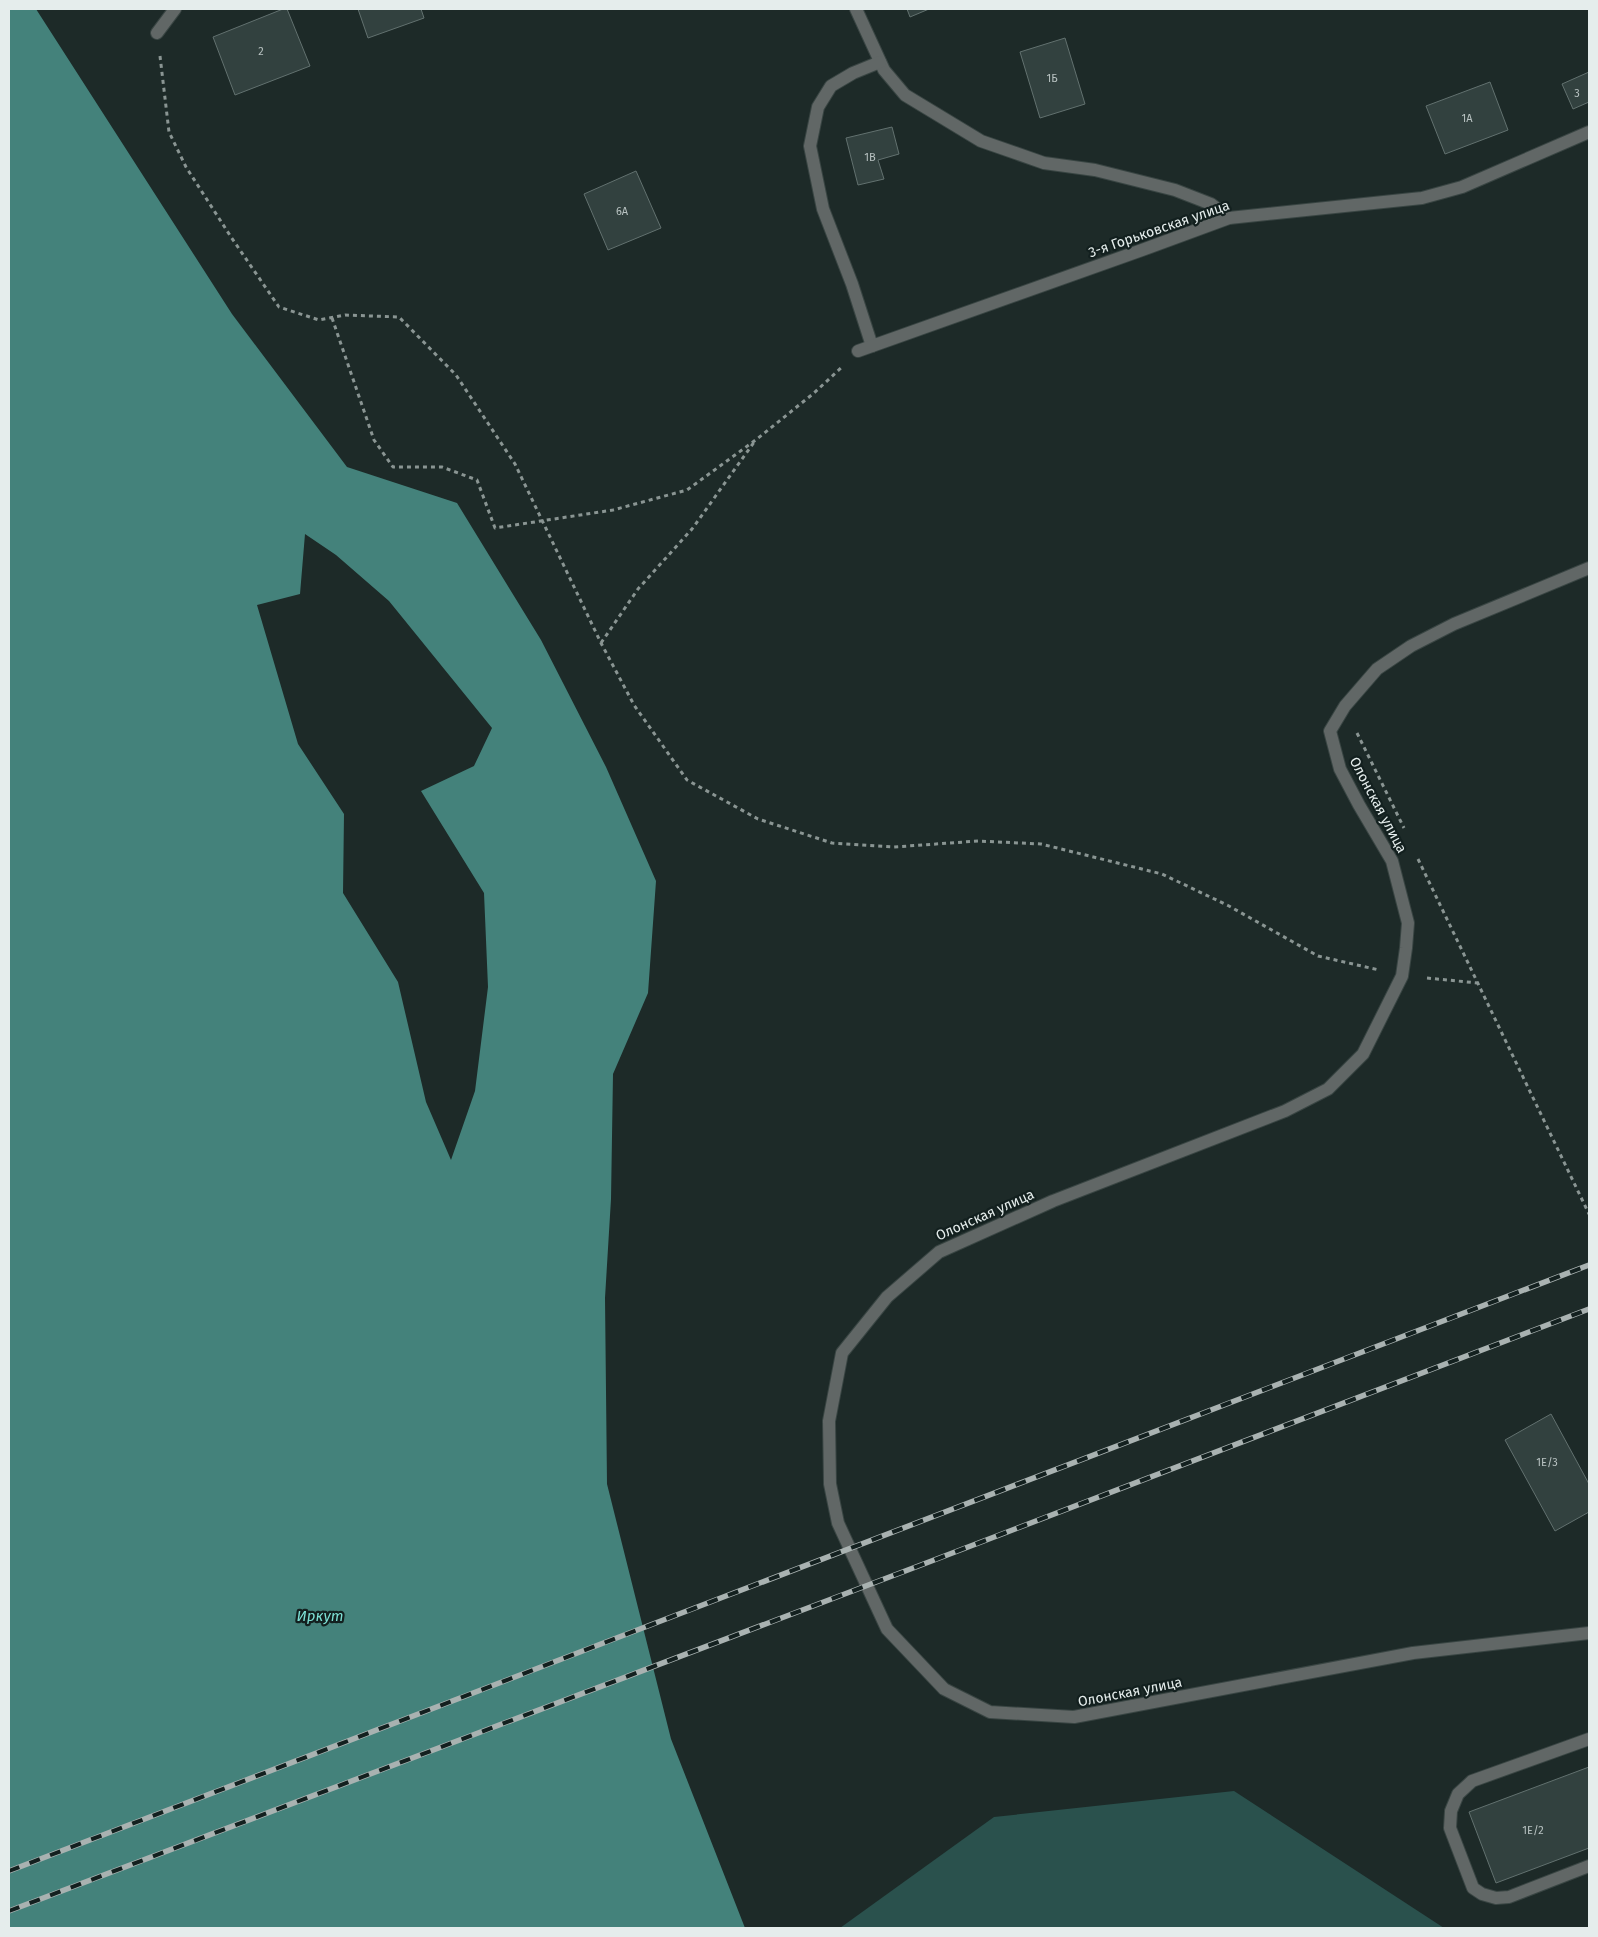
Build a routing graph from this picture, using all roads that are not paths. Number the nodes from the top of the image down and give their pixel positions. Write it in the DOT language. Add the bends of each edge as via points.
graph roads {
  1 [pos="175,9"];
  2 [pos="856,9"];
  3 [pos="157,33"];
  4 [pos="880,62"];
  5 [pos="1589,132"];
  6 [pos="1229,218"];
  7 [pos="872,346"];
  8 [pos="858,351"];
  9 [pos="1589,568"];
  10 [pos="1589,1633"];
  11 [pos="1589,1739"];
  12 [pos="1589,1866"];
  1 -- 3 [label="street"];
  2 -- 4 [label="street"];
  4 -- 6 [label="street" via="905,95 981,141 1044,162 1095,170 1175,190 1211,204"];
  4 -- 7 [label="street" via="830,86 818,107 810,146 823,210"];
  5 -- 6 [label="street, 3-я Горьковская улица" via="1462,187 1422,198"];
  6 -- 7 [label="street, 3-я Горьковская улица"];
  7 -- 8 [label="street, 3-я Горьковская улица"];
  9 -- 10 [label="street, Олонская улица" via="1454,624 1411,646 1376,669 1345,706 1330,732 1340,769 1392,861 1408,923 1402,976 1363,1054 1328,1089 1285,1111 1053,1201 939,1252 887,1297 842,1353 829,1422 830,1484 838,1523 887,1629 944,1689 990,1712 1074,1717 1413,1653"];
  11 -- 12 [label="street" via="1472,1781 1458,1794 1451,1811 1450,1828 1472,1888 1496,1898 1509,1897"];
}
